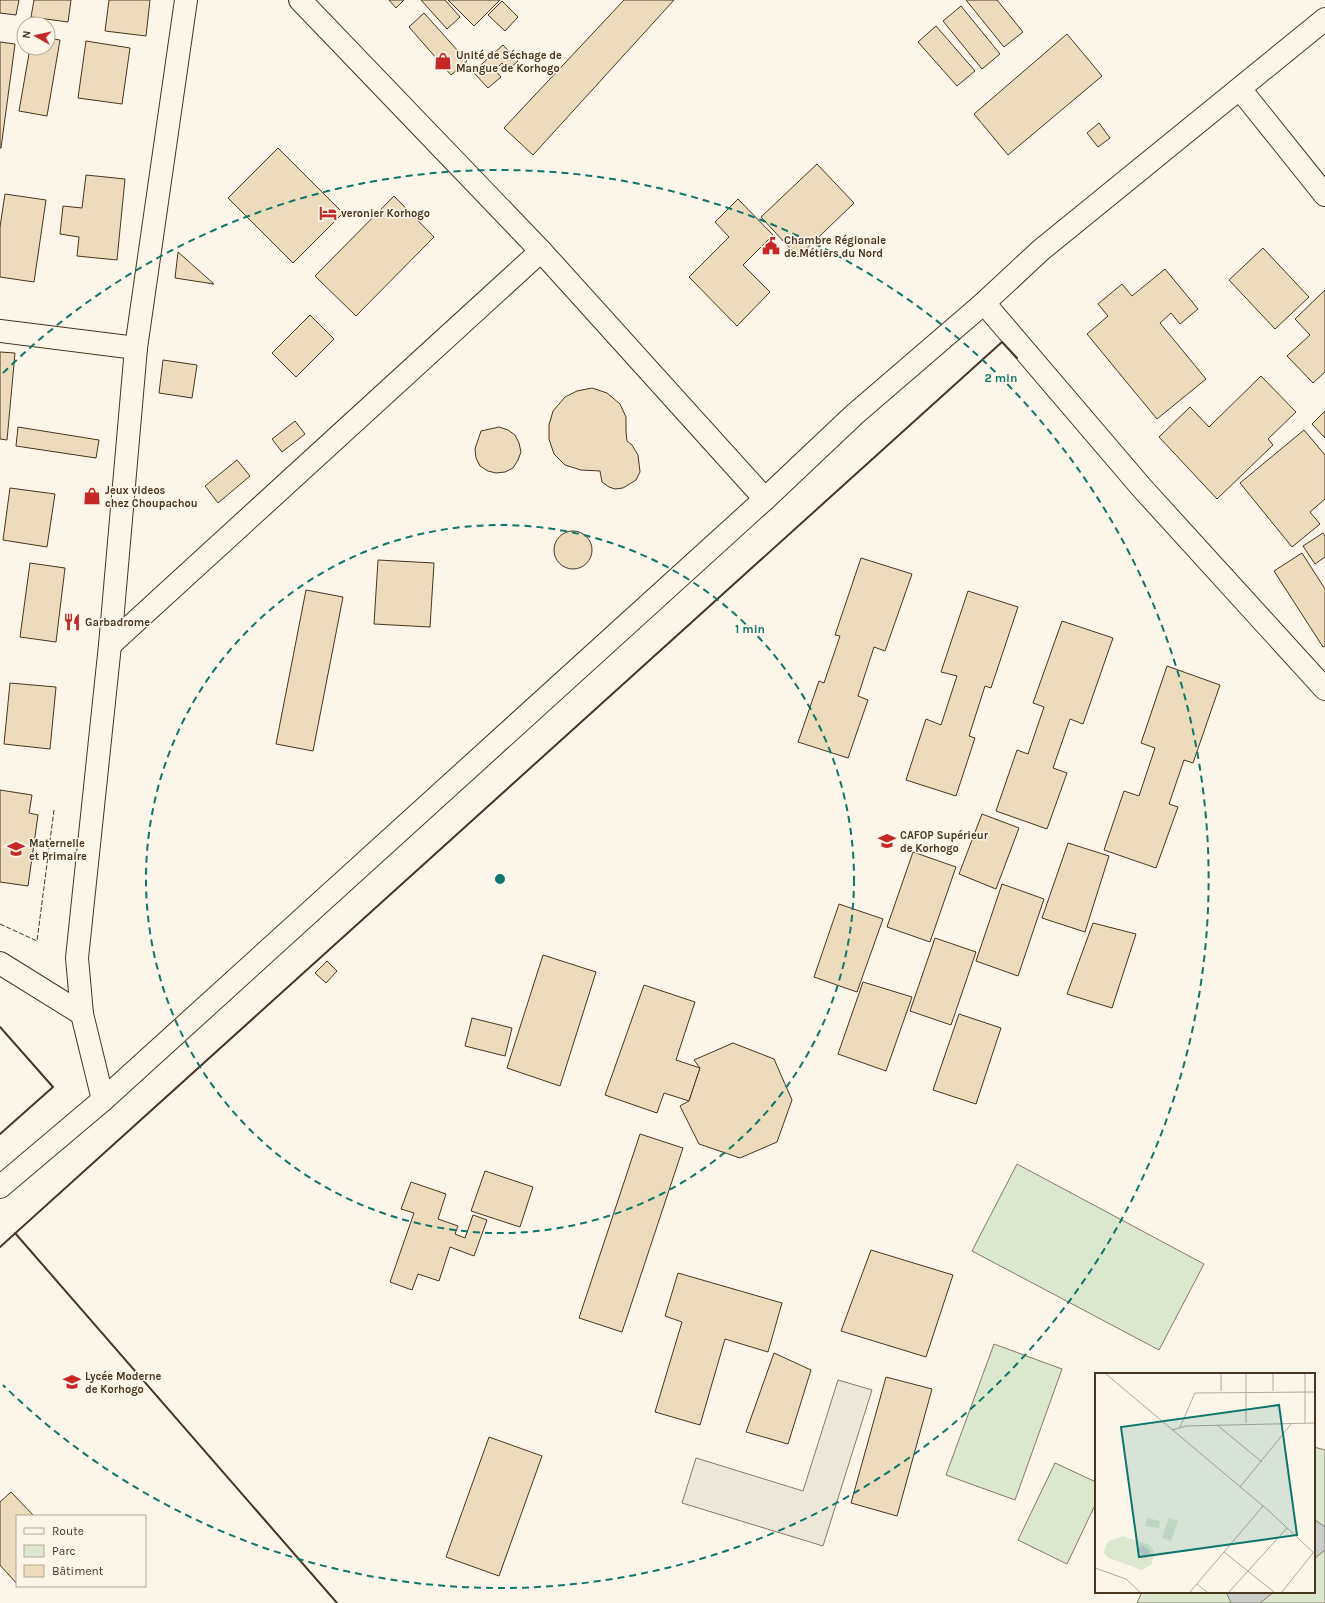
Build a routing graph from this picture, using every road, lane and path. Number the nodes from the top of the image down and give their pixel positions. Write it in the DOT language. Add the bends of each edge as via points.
graph roads {
  1 [pos="186,0"];
  2 [pos="300,0"];
  3 [pos="1325,19"];
  4 [pos="1240,89"];
  5 [pos="1325,195"];
  6 [pos="541,251"];
  7 [pos="984,303"];
  8 [pos="0,331"];
  9 [pos="136,348"];
  10 [pos="765,499"];
  11 [pos="110,645"];
  12 [pos="1325,689"];
  13 [pos="0,963"];
  14 [pos="82,1014"];
  15 [pos="104,1100"];
  16 [pos="0,1187"];
  1 -- 9 [label="street"];
  2 -- 6 [label="street"];
  3 -- 4 [label="street"];
  4 -- 5 [label="street"];
  4 -- 7 [label="street" via="1041,250"];
  6 -- 10 [label="street"];
  6 -- 11 [label="street"];
  7 -- 10 [label="street" via="855,414"];
  7 -- 12 [label="street" via="1142,488"];
  8 -- 9 [label="street"];
  9 -- 11 [label="street"];
  10 -- 15 [label="street"];
  11 -- 14 [label="street" via="77,958"];
  13 -- 14 [label="street"];
  14 -- 15 [label="street"];
  15 -- 16 [label="street"];
}
